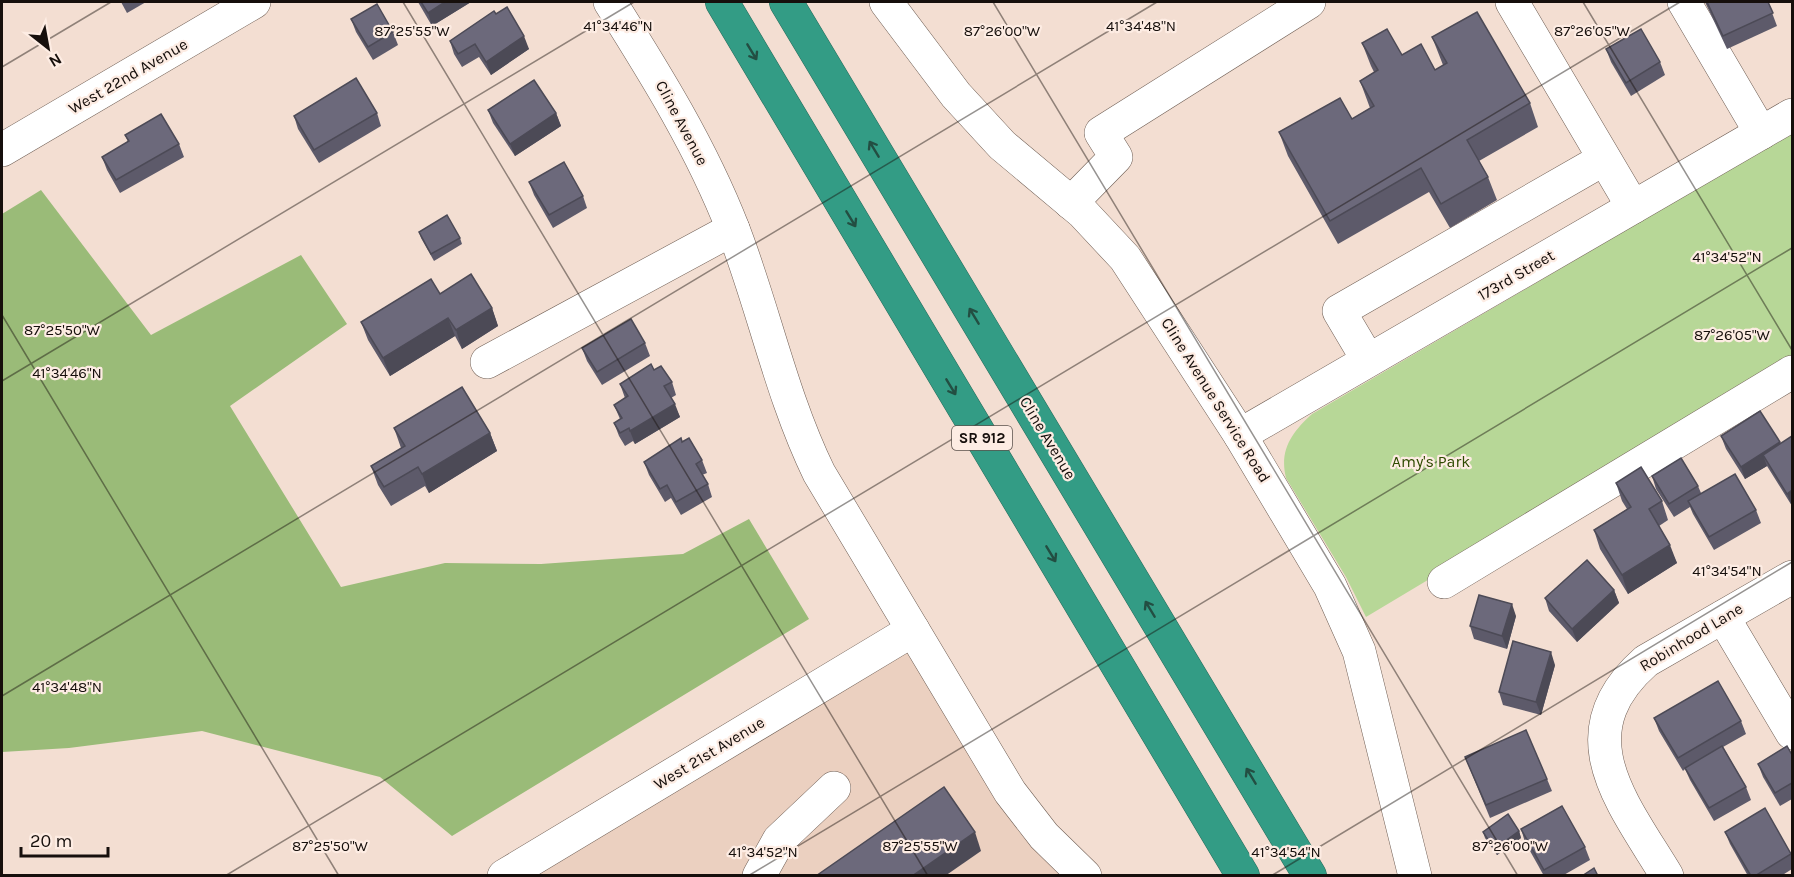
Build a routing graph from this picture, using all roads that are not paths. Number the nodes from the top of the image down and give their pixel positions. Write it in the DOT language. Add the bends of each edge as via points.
graph roads {
  1 [pos="254,2"];
  2 [pos="610,2"];
  3 [pos="722,2"];
  4 [pos="786,2"];
  5 [pos="886,2"];
  6 [pos="1309,2"];
  7 [pos="1512,2"];
  8 [pos="1684,2"];
  9 [pos="1792,115"];
  10 [pos="1761,133"];
  11 [pos="2,150"];
  12 [pos="1605,159"];
  13 [pos="1071,203"];
  14 [pos="1633,207"];
  15 [pos="733,229"];
  16 [pos="1368,360"];
  17 [pos="487,362"];
  18 [pos="1792,372"];
  19 [pos="1240,435"];
  20 [pos="1792,577"];
  21 [pos="1444,582"];
  22 [pos="1723,617"];
  23 [pos="913,630"];
  24 [pos="1792,733"];
  25 [pos="834,788"];
  26 [pos="1069,871"];
  27 [pos="504,876"];
  28 [pos="759,876"];
  29 [pos="1243,876"];
  30 [pos="1310,876"];
  31 [pos="1415,876"];
  32 [pos="1667,876"];
  1 -- 11 [label="street, West 22nd Avenue"];
  2 -- 15 [label="street, Cline Avenue" via="686,124"];
  3 -- 29 [label="highway, SR 912, one-way"];
  30 -- 4 [label="highway, Cline Avenue / SR 912, one-way"];
  5 -- 13 [label="street, Cline Avenue Service Road" via="956,95 994,137"];
  6 -- 13 [label="street" via="1101,133 1116,157"];
  7 -- 12 [label="street"];
  8 -- 10 [label="street"];
  9 -- 10 [label="street, 173rd Street"];
  10 -- 14 [label="street, 173rd Street"];
  12 -- 14 [label="street"];
  12 -- 16 [label="street" via="1339,311"];
  13 -- 19 [label="street, Cline Avenue Service Road" via="1125,258"];
  14 -- 16 [label="street, 173rd Street"];
  15 -- 17 [label="street"];
  15 -- 23 [label="street, Cline Avenue" via="807,450"];
  16 -- 19 [label="street, 173rd Street"];
  18 -- 21 [label="street"];
  19 -- 31 [label="street, Cline Avenue Service Road" via="1330,586 1359,651"];
  20 -- 22 [label="street, Robinhood Lane"];
  22 -- 24 [label="street"];
  22 -- 32 [label="street, Robinhood Lane" via="1640,667 1616,696 1609,715 1605,741 1607,770"];
  23 -- 26 [label="street, Cline Avenue" via="1022,810"];
  23 -- 27 [label="street, West 21st Avenue"];
  25 -- 28 [label="street" via="779,840"];
}
